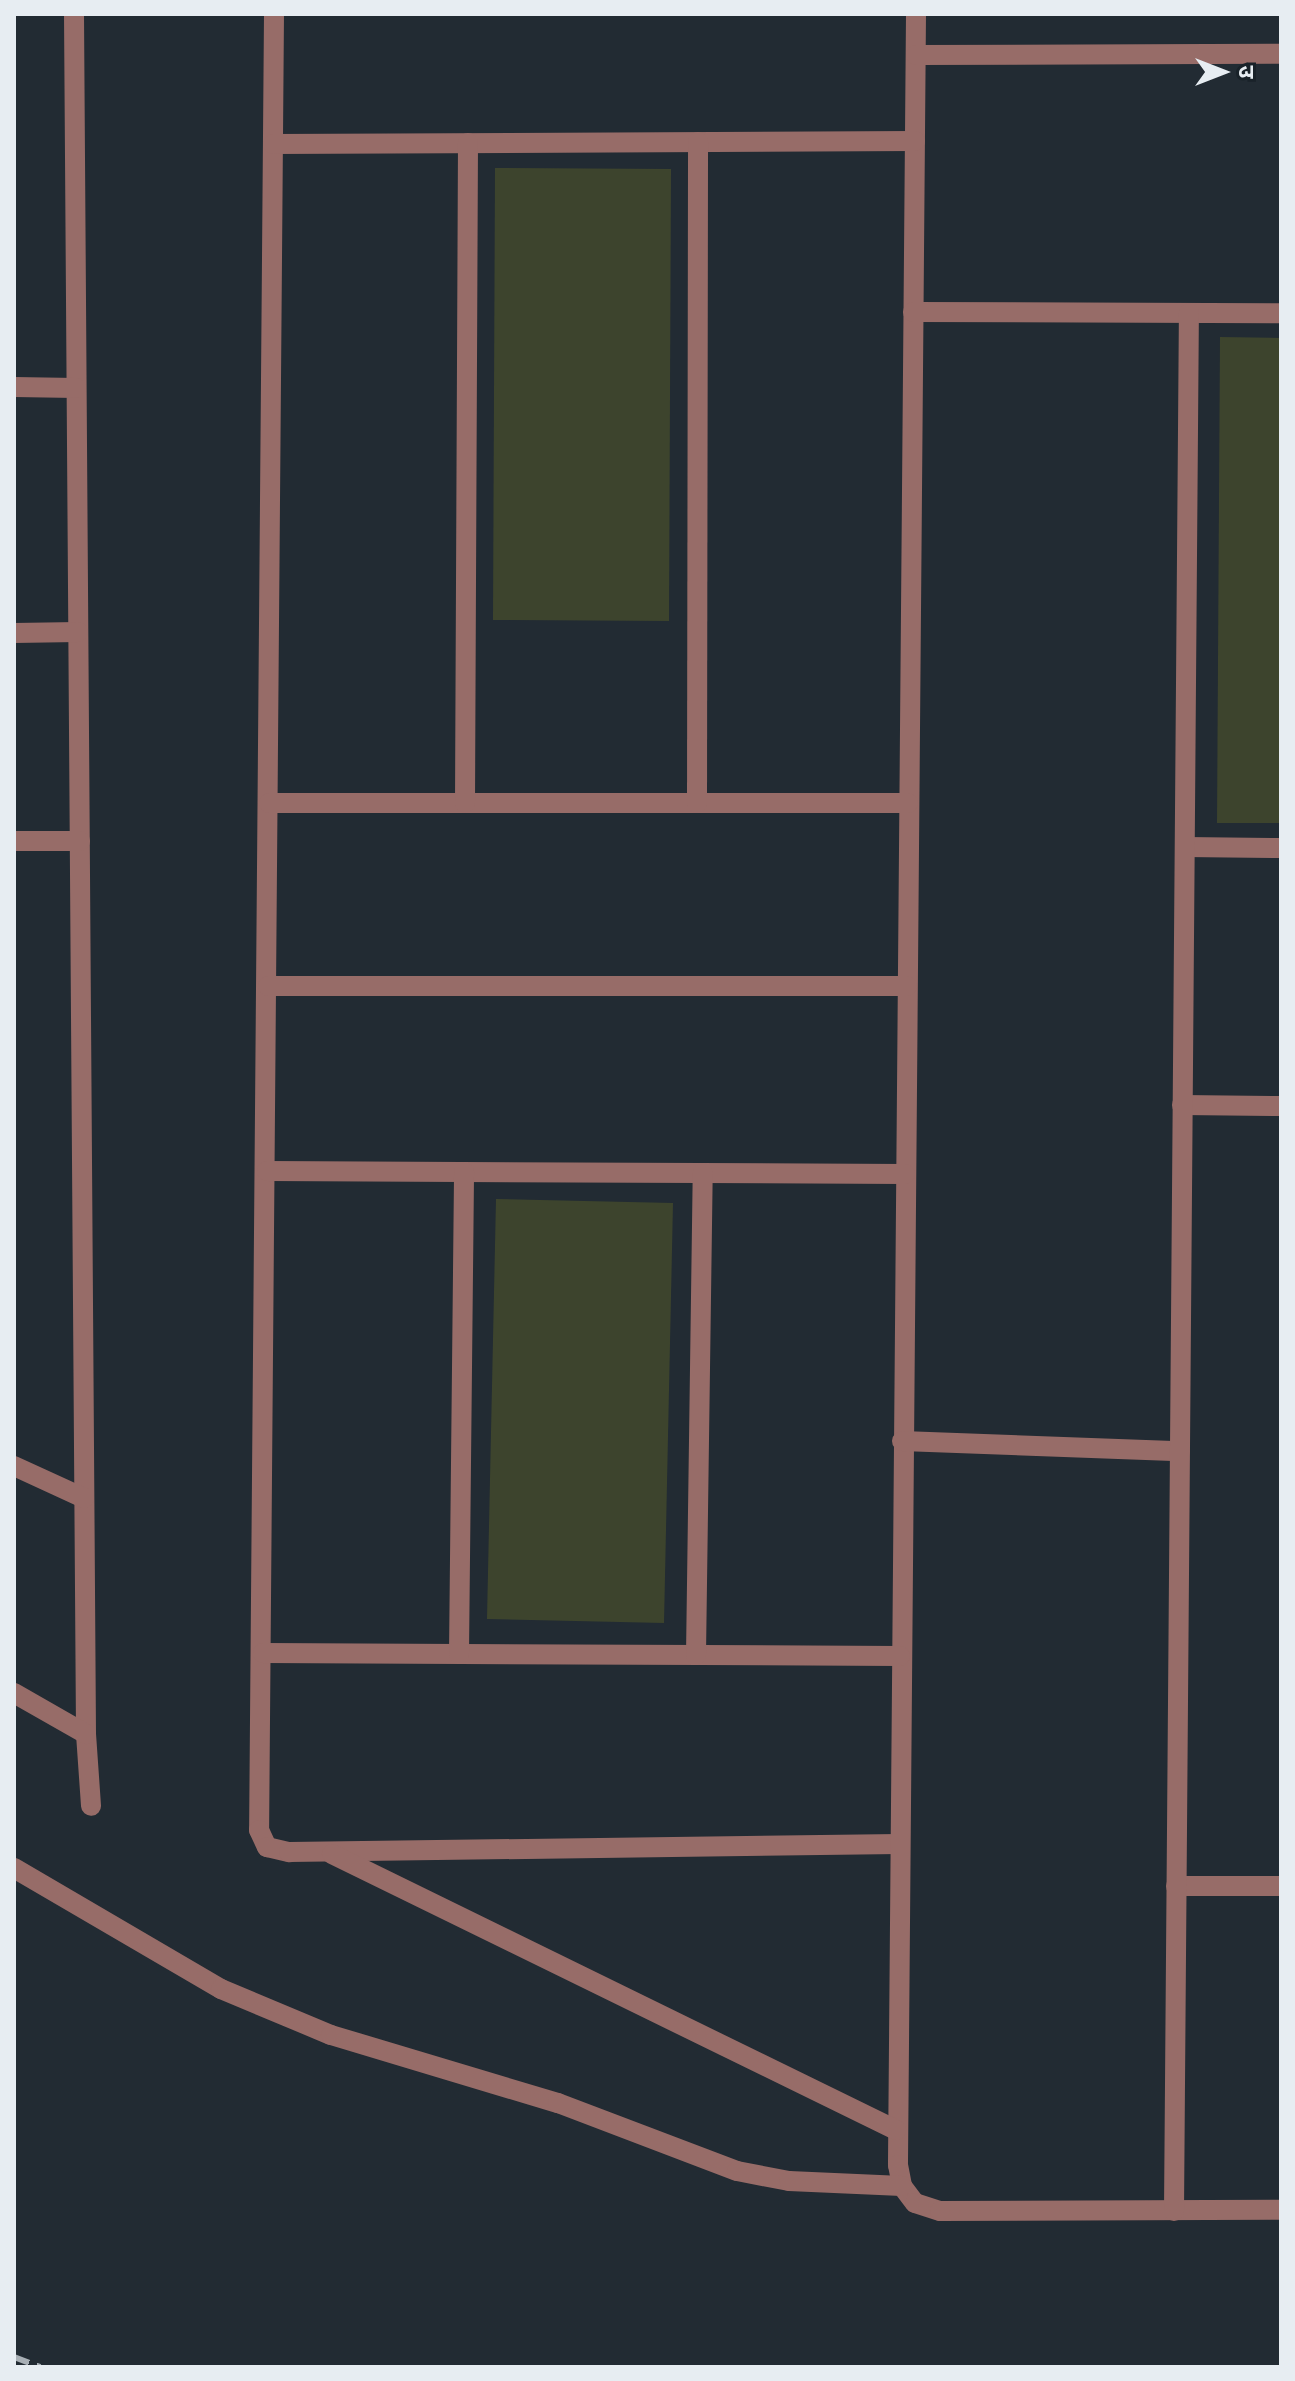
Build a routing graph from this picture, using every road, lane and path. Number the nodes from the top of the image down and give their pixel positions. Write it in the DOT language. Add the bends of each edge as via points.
graph roads {
  1 [pos="74,14"];
  2 [pos="274,14"];
  3 [pos="916,14"];
  4 [pos="1281,54"];
  5 [pos="916,55"];
  6 [pos="915,141"];
  7 [pos="698,142"];
  8 [pos="468,143"];
  9 [pos="273,144"];
  10 [pos="913,312"];
  11 [pos="1189,313"];
  12 [pos="1281,313"];
  13 [pos="14,387"];
  14 [pos="76,388"];
  15 [pos="78,632"];
  16 [pos="14,633"];
  17 [pos="269,803"];
  18 [pos="465,803"];
  19 [pos="697,803"];
  20 [pos="908,803"];
  21 [pos="14,841"];
  22 [pos="80,841"];
  23 [pos="1185,847"];
  24 [pos="1281,848"];
  25 [pos="268,986"];
  26 [pos="907,986"];
  27 [pos="1182,1105"];
  28 [pos="1281,1106"];
  29 [pos="267,1171"];
  30 [pos="464,1172"];
  31 [pos="703,1173"];
  32 [pos="905,1174"];
  33 [pos="902,1441"];
  34 [pos="1180,1451"];
  35 [pos="14,1466"];
  36 [pos="84,1498"];
  37 [pos="263,1653"];
  38 [pos="459,1654"];
  39 [pos="696,1655"];
  40 [pos="900,1656"];
  41 [pos="14,1693"];
  42 [pos="86,1734"];
  43 [pos="91,1806"];
  44 [pos="899,1844"];
  45 [pos="328,1852"];
  46 [pos="14,1868"];
  47 [pos="1176,1886"];
  48 [pos="1281,1886"];
  49 [pos="896,2130"];
  50 [pos="902,2186"];
  51 [pos="1281,2210"];
  52 [pos="1174,2211"];
  1 -- 14 [label="street"];
  2 -- 9 [label="street"];
  3 -- 5 [label="street"];
  4 -- 5 [label="street"];
  5 -- 6 [label="street"];
  6 -- 7 [label="street"];
  6 -- 10 [label="street"];
  7 -- 8 [label="street"];
  7 -- 19 [label="street"];
  8 -- 9 [label="street"];
  8 -- 18 [label="street"];
  9 -- 17 [label="street"];
  10 -- 11 [label="street"];
  10 -- 20 [label="street"];
  11 -- 12 [label="street"];
  11 -- 23 [label="street"];
  13 -- 14 [label="street"];
  14 -- 15 [label="street"];
  15 -- 16 [label="street"];
  15 -- 22 [label="street"];
  17 -- 18 [label="street"];
  17 -- 25 [label="street"];
  18 -- 19 [label="street"];
  19 -- 20 [label="street"];
  20 -- 26 [label="street"];
  21 -- 22 [label="street"];
  22 -- 36 [label="street"];
  23 -- 24 [label="street"];
  23 -- 27 [label="street"];
  25 -- 26 [label="street"];
  25 -- 29 [label="street"];
  26 -- 32 [label="street"];
  27 -- 28 [label="street"];
  27 -- 34 [label="street"];
  29 -- 30 [label="street"];
  29 -- 37 [label="street"];
  30 -- 31 [label="street"];
  30 -- 38 [label="street"];
  31 -- 32 [label="street"];
  31 -- 39 [label="street"];
  32 -- 33 [label="street"];
  33 -- 34 [label="street"];
  33 -- 40 [label="street"];
  34 -- 47 [label="street"];
  35 -- 36 [label="street"];
  36 -- 42 [label="street"];
  37 -- 38 [label="street"];
  37 -- 45 [label="street" via="259,1830 267,1847"];
  38 -- 39 [label="street"];
  39 -- 40 [label="street"];
  40 -- 44 [label="street"];
  41 -- 42 [label="street"];
  42 -- 43 [label="street"];
  44 -- 45 [label="street"];
  44 -- 49 [label="street"];
  45 -- 49 [label="street"];
  46 -- 50 [label="street" via="221,1989 331,2035 558,2103 737,2171 789,2181"];
  47 -- 48 [label="street"];
  47 -- 52 [label="street"];
  49 -- 50 [label="street"];
  50 -- 52 [label="street" via="915,2203 940,2211"];
  51 -- 52 [label="street"];
}
